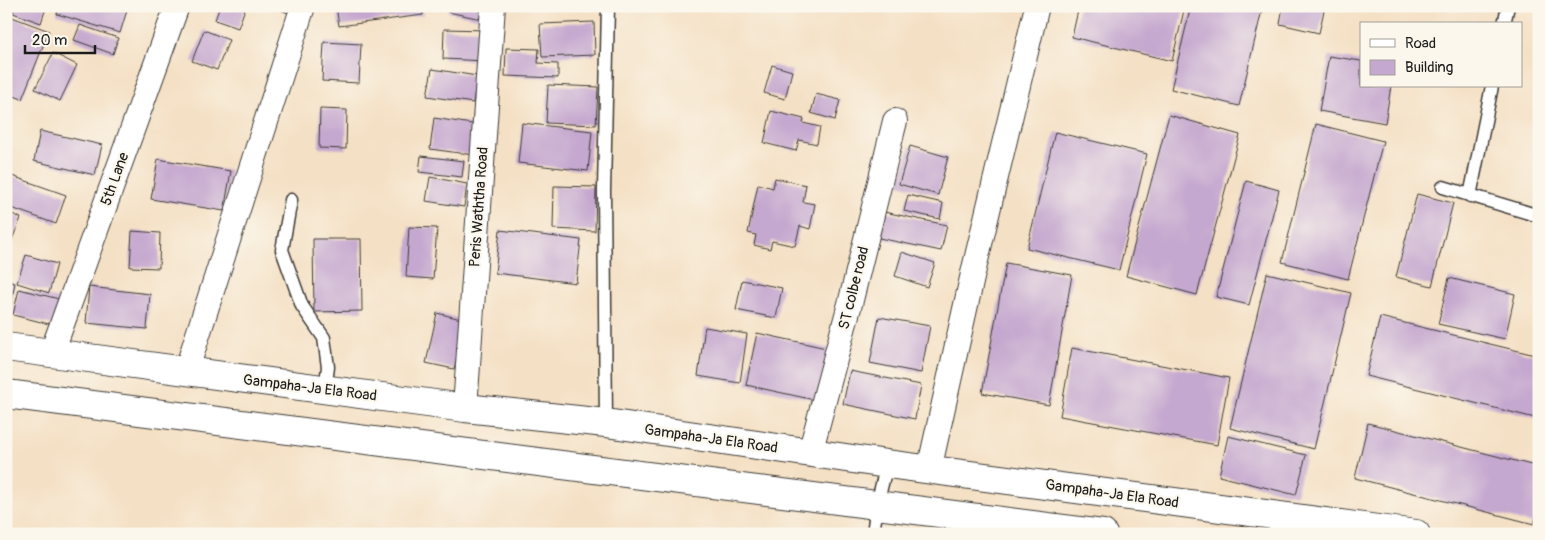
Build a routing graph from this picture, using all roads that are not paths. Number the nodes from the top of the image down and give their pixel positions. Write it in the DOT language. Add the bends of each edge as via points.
graph roads {
  1 [pos="177,6"];
  2 [pos="303,6"];
  3 [pos="493,6"];
  4 [pos="608,6"];
  5 [pos="1038,6"];
  6 [pos="1508,6"];
  7 [pos="1504,22"];
  8 [pos="1492,88"];
  9 [pos="895,121"];
  10 [pos="1442,188"];
  11 [pos="1470,196"];
  12 [pos="291,200"];
  13 [pos="1539,216"];
  14 [pos="6,347"];
  15 [pos="52,352"];
  16 [pos="186,372"];
  17 [pos="325,390"];
  18 [pos="6,394"];
  19 [pos="465,408"];
  20 [pos="606,423"];
  21 [pos="810,453"];
  22 [pos="887,464"];
  23 [pos="929,470"];
  24 [pos="877,504"];
  25 [pos="873,534"];
  26 [pos="1103,534"];
  27 [pos="1416,534"];
  1 -- 15 [label="street, 5th Lane"];
  2 -- 16 [label="street"];
  3 -- 19 [label="street, Peris Waththa Road"];
  4 -- 20 [label="lane" via="604,190"];
  5 -- 23 [label="street"];
  6 -- 7 [label="lane"];
  8 -- 11 [label="lane"];
  9 -- 21 [label="street, ST colbe road"];
  10 -- 11 [label="lane"];
  11 -- 13 [label="lane"];
  12 -- 17 [label="lane" via="282,250 302,306 324,338 328,367"];
  14 -- 15 [label="highway, Gampaha-Ja Ela Road"];
  15 -- 16 [label="highway, Gampaha-Ja Ela Road"];
  16 -- 17 [label="highway, Gampaha-Ja Ela Road"];
  17 -- 19 [label="highway, Gampaha-Ja Ela Road"];
  18 -- 24 [label="highway"];
  19 -- 20 [label="highway, Gampaha-Ja Ela Road"];
  20 -- 21 [label="highway, Gampaha-Ja Ela Road"];
  21 -- 22 [label="highway, Gampaha-Ja Ela Road"];
  22 -- 23 [label="highway, Gampaha-Ja Ela Road"];
  22 -- 24 [label="lane"];
  23 -- 27 [label="highway, Gampaha-Ja Ela Road"];
  24 -- 25 [label="lane"];
  24 -- 26 [label="highway"];
}
